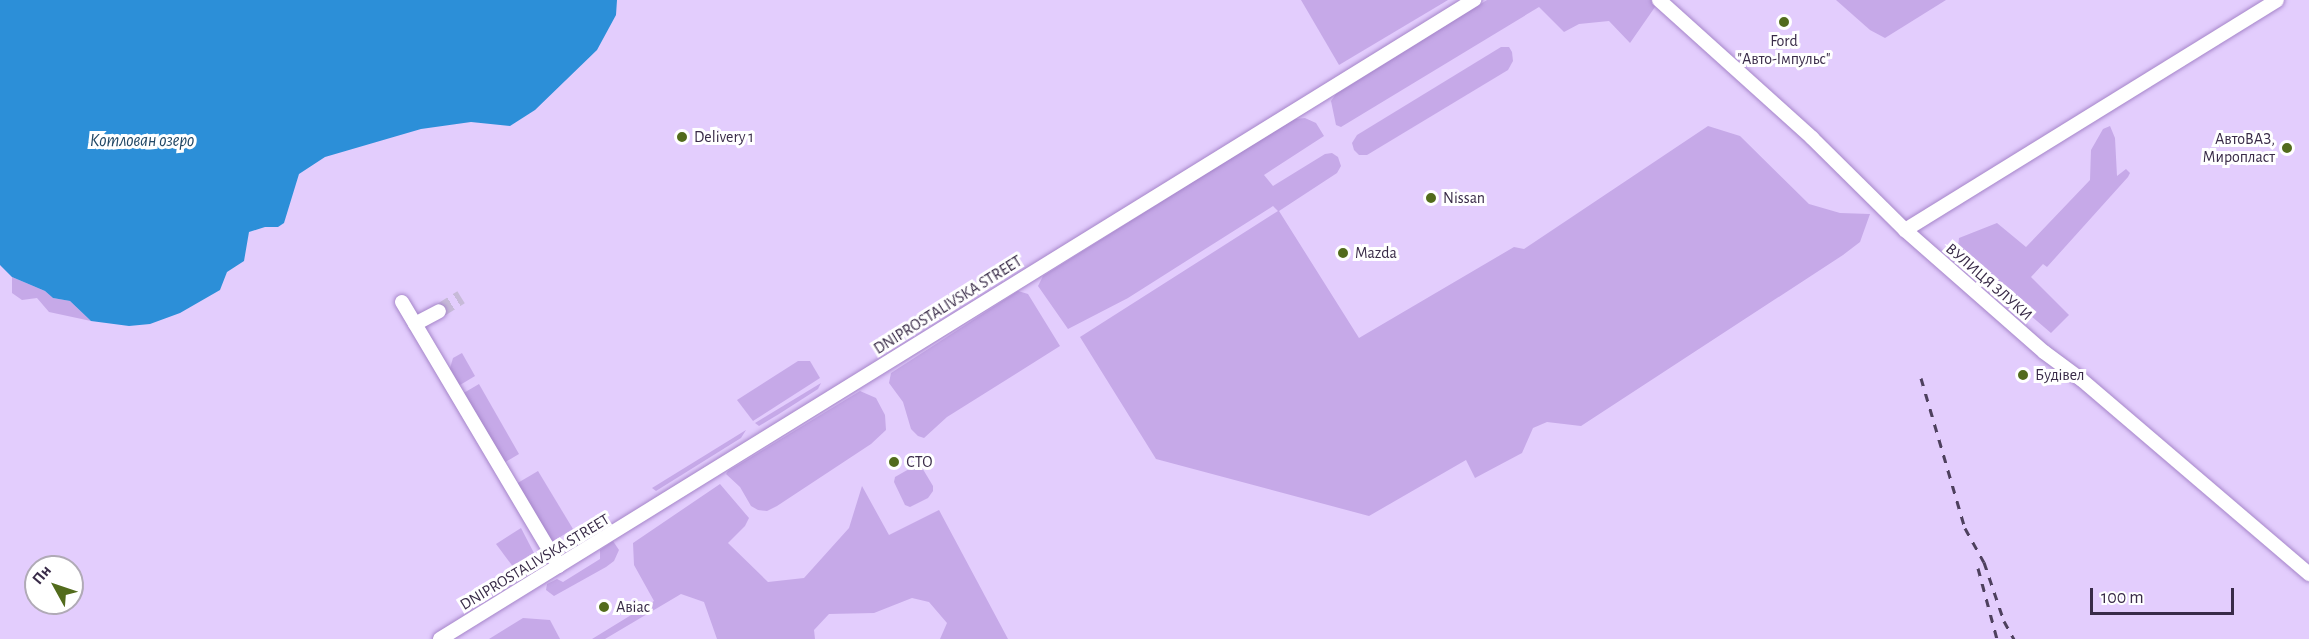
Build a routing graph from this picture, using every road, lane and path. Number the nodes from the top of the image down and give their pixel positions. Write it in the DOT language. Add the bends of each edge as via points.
graph roads {
  1 [pos="1473,0"];
  2 [pos="1659,0"];
  3 [pos="2277,0"];
  4 [pos="1905,230"];
  5 [pos="402,302"];
  6 [pos="439,311"];
  7 [pos="415,324"];
  8 [pos="559,566"];
  9 [pos="2309,574"];
  10 [pos="440,639"];
  1 -- 8 [label="street, DNIPROSTALIVSKA STREET"];
  2 -- 4 [label="street, ВУЛИЦЯ ЗЛУКИ" via="1812,138"];
  3 -- 4 [label="street"];
  4 -- 9 [label="street, ВУЛИЦЯ ЗЛУКИ"];
  5 -- 7 [label="street"];
  6 -- 7 [label="street"];
  7 -- 8 [label="street"];
  8 -- 10 [label="street, DNIPROSTALIVSKA STREET"];
}
